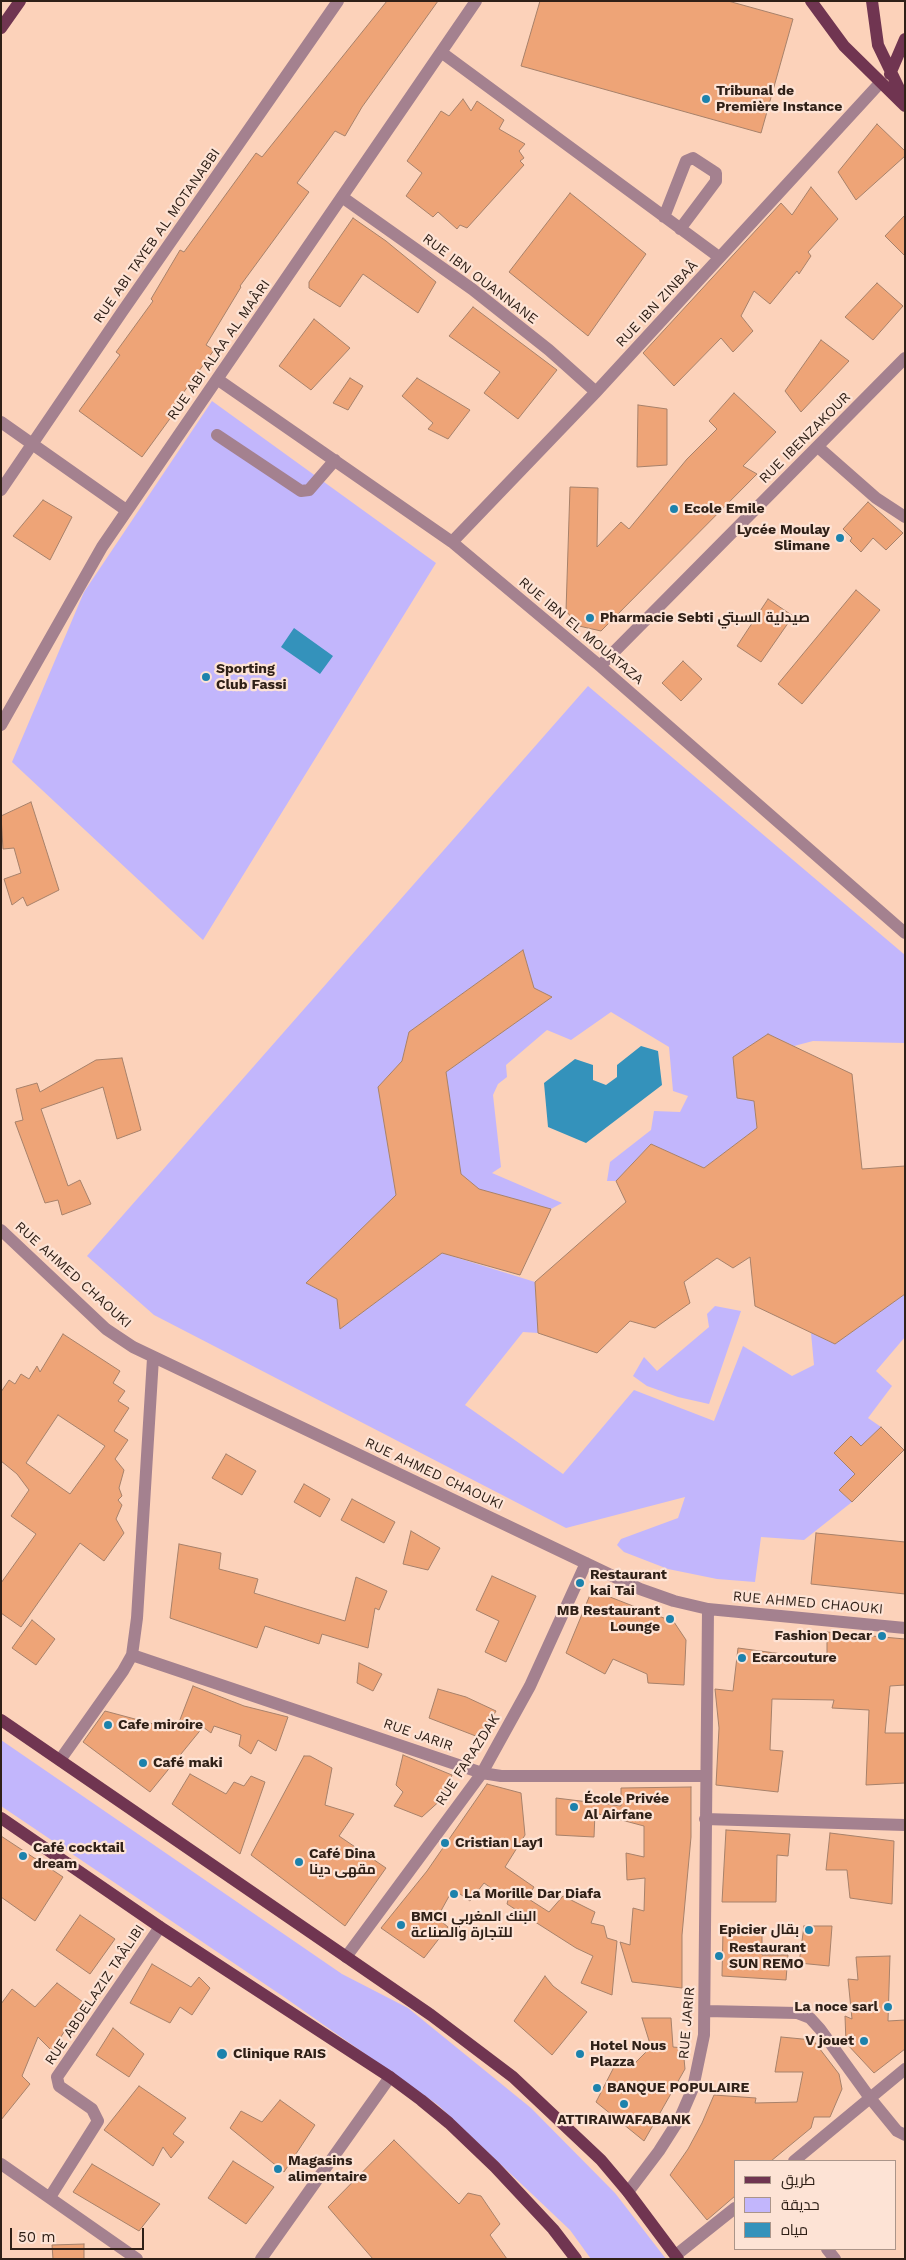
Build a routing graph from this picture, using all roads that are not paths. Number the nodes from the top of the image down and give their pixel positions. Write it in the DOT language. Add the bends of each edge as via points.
graph roads {
  1 [pos="20,1"];
  2 [pos="338,1"];
  3 [pos="476,1"];
  4 [pos="811,1"];
  5 [pos="872,1"];
  6 [pos="1,28"];
  7 [pos="905,40"];
  8 [pos="441,52"];
  9 [pos="890,74"];
  10 [pos="880,83"];
  11 [pos="905,101"];
  12 [pos="905,106"];
  13 [pos="342,197"];
  14 [pos="664,217"];
  15 [pos="680,229"];
  16 [pos="719,257"];
  17 [pos="905,358"];
  18 [pos="217,379"];
  19 [pos="596,392"];
  20 [pos="1,422"];
  21 [pos="217,435"];
  22 [pos="33,444"];
  23 [pos="818,447"];
  24 [pos="335,460"];
  25 [pos="1,490"];
  26 [pos="126,510"];
  27 [pos="905,517"];
  28 [pos="452,542"];
  29 [pos="600,666"];
  30 [pos="1,725"];
  31 [pos="905,933"];
  32 [pos="1,1230"];
  33 [pos="153,1358"];
  34 [pos="586,1562"];
  35 [pos="708,1609"];
  36 [pos="905,1628"];
  37 [pos="132,1655"];
  38 [pos="1,1720"];
  39 [pos="60,1760"];
  40 [pos="482,1773"];
  41 [pos="705,1776"];
  42 [pos="1,1818"];
  43 [pos="705,1819"];
  44 [pos="905,1825"];
  45 [pos="160,1927"];
  46 [pos="346,1957"];
  47 [pos="706,2011"];
  48 [pos="905,2069"];
  49 [pos="390,2077"];
  50 [pos="870,2098"];
  51 [pos="905,2135"];
  52 [pos="795,2160"];
  53 [pos="1,2164"];
  54 [pos="628,2192"];
  55 [pos="50,2197"];
  56 [pos="734,2209"];
  57 [pos="677,2257"];
  58 [pos="137,2259"];
  59 [pos="261,2259"];
  60 [pos="576,2259"];
  1 -- 6 [label="main road"];
  2 -- 22 [label="street, RUE ABI TAYEB AL MOTANABBI"];
  3 -- 8 [label="street, RUE ABI ALAA AL MAÂRI"];
  4 -- 10 [label="main road" via="844,46"];
  5 -- 9 [label="main road" via="878,45"];
  7 -- 9 [label="main road"];
  8 -- 13 [label="street, RUE ABI ALAA AL MAÂRI"];
  8 -- 14 [label="street"];
  9 -- 11 [label="main road"];
  10 -- 12 [label="main road"];
  10 -- 16 [label="street, RUE IBN ZINBAÂ"];
  13 -- 18 [label="street, RUE ABI ALAA AL MAÂRI"];
  13 -- 19 [label="street, RUE IBN OUANNANE" via="472,290 549,350"];
  14 -- 15 [label="street"];
  14 -- 15 [label="street" via="686,161 693,158 716,173 716,181"];
  15 -- 16 [label="street"];
  16 -- 19 [label="street, RUE IBN ZINBAÂ"];
  17 -- 23 [label="street, RUE IBENZAKOUR"];
  18 -- 24 [label="street, RUE IBN EL MOUATAZA"];
  18 -- 26 [label="street, RUE ABI ALAA AL MAÂRI"];
  19 -- 28 [label="street, RUE IBN ZINBAÂ"];
  20 -- 22 [label="street"];
  21 -- 24 [label="street" via="302,491 309,490"];
  22 -- 25 [label="street, RUE ABI TAYEB AL MOTANABBI"];
  22 -- 26 [label="street"];
  23 -- 27 [label="street" via="876,498"];
  23 -- 29 [label="street, RUE IBENZAKOUR"];
  24 -- 28 [label="street, RUE IBN EL MOUATAZA"];
  26 -- 30 [label="street, RUE ABI ALAA AL MAÂRI"];
  28 -- 29 [label="street, RUE IBN EL MOUATAZA"];
  29 -- 31 [label="street, RUE IBN EL MOUATAZA"];
  32 -- 33 [label="street, RUE AHMED CHAOUKI" via="106,1329"];
  33 -- 34 [label="street, RUE AHMED CHAOUKI"];
  33 -- 37 [label="street"];
  34 -- 35 [label="street, RUE AHMED CHAOUKI" via="640,1589"];
  34 -- 40 [label="street, RUE FARAZDAK" via="530,1686"];
  35 -- 36 [label="street, RUE AHMED CHAOUKI"];
  35 -- 41 [label="street, RUE JARIR"];
  37 -- 39 [label="street"];
  37 -- 40 [label="street, RUE JARIR"];
  38 -- 39 [label="main road"];
  39 -- 46 [label="main road"];
  40 -- 41 [label="street, RUE JARIR" via="501,1776"];
  40 -- 46 [label="street, RUE FARAZDAK"];
  41 -- 43 [label="street, RUE JARIR"];
  42 -- 45 [label="main road"];
  43 -- 44 [label="street"];
  43 -- 47 [label="street, RUE JARIR"];
  45 -- 49 [label="main road"];
  45 -- 55 [label="street, RUE ABDELAZIZ TAÂLIBI" via="57,2076 59,2086 92,2109 98,2121"];
  46 -- 54 [label="main road" via="473,2045 513,2077 578,2137"];
  47 -- 50 [label="street" via="797,2013 810,2018"];
  47 -- 54 [label="street, RUE JARIR" via="700,2061 688,2102 672,2133"];
  48 -- 50 [label="street"];
  49 -- 59 [label="street"];
  49 -- 60 [label="main road" via="478,2150 553,2229"];
  50 -- 51 [label="street"];
  50 -- 52 [label="street"];
  53 -- 55 [label="street"];
  54 -- 57 [label="main road"];
  55 -- 58 [label="street"];
  56 -- 57 [label="street"];
}
